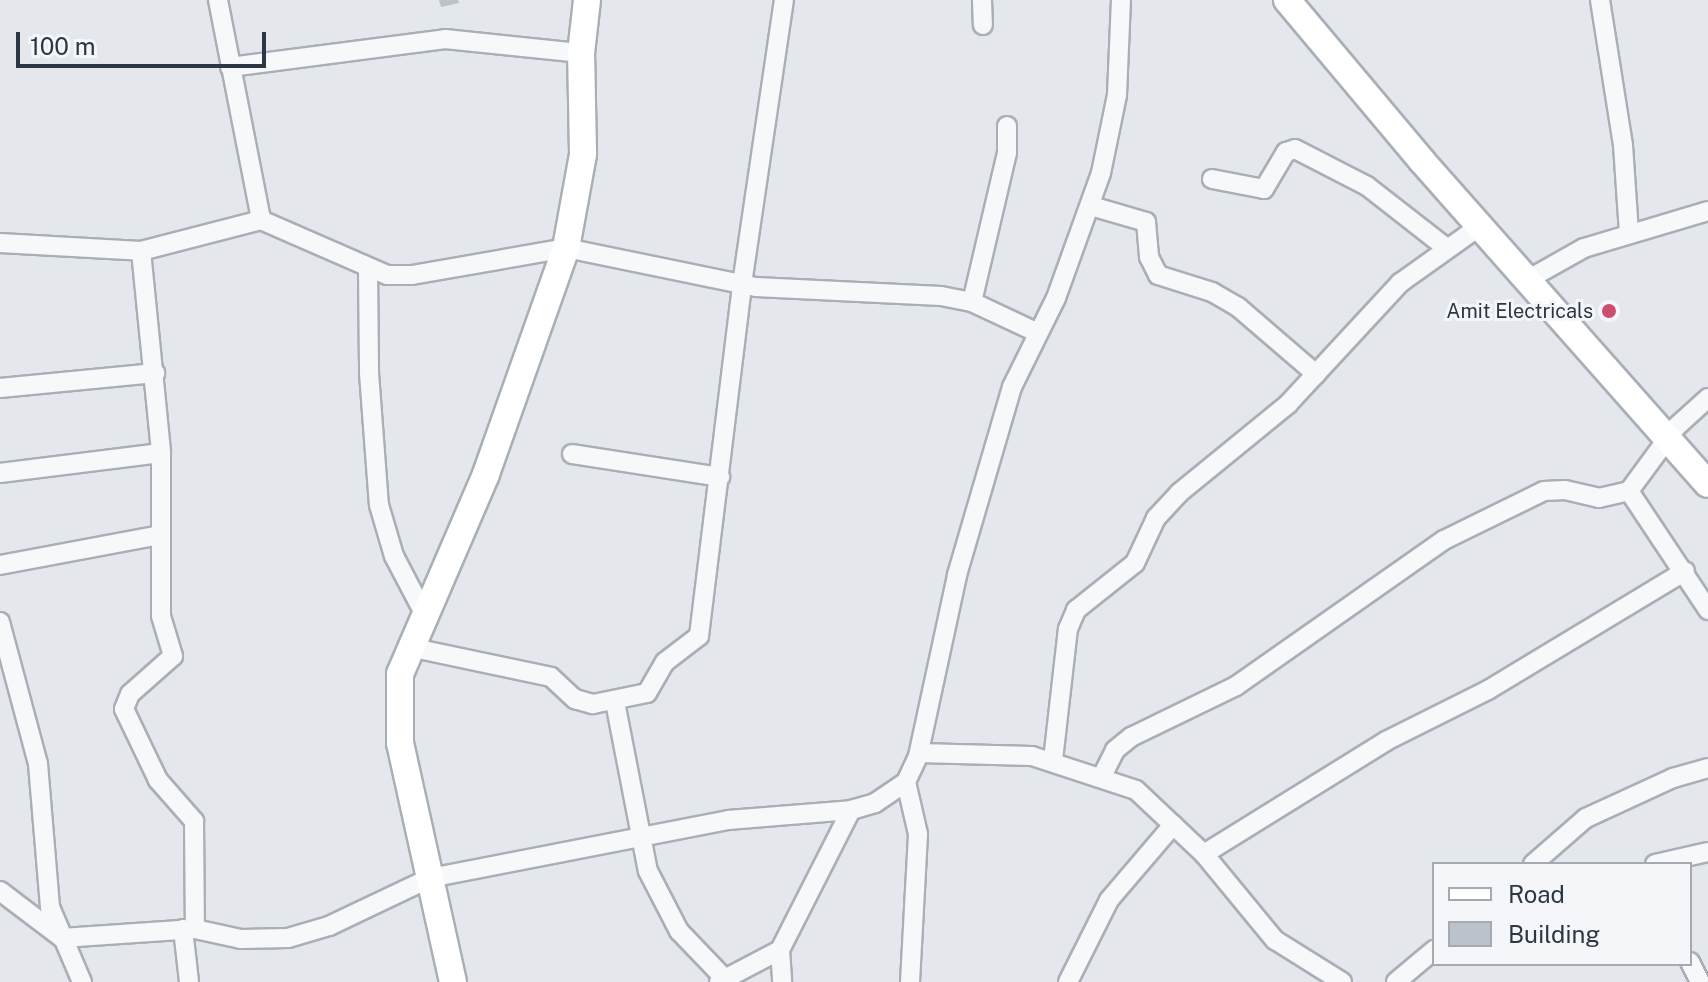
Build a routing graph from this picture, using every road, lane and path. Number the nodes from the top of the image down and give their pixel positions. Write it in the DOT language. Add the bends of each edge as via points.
graph roads {
  1 [pos="218,0"];
  2 [pos="587,0"];
  3 [pos="784,0"];
  4 [pos="982,0"];
  5 [pos="1121,0"];
  6 [pos="1287,0"];
  7 [pos="1600,0"];
  8 [pos="983,25"];
  9 [pos="581,53"];
  10 [pos="230,67"];
  11 [pos="1007,126"];
  12 [pos="1212,179"];
  13 [pos="1091,206"];
  14 [pos="1708,211"];
  15 [pos="261,220"];
  16 [pos="1480,226"];
  17 [pos="1629,234"];
  18 [pos="0,243"];
  19 [pos="1445,247"];
  20 [pos="566,248"];
  21 [pos="141,251"];
  22 [pos="368,270"];
  23 [pos="1527,280"];
  24 [pos="742,284"];
  25 [pos="972,302"];
  26 [pos="1036,332"];
  27 [pos="155,373"];
  28 [pos="1316,374"];
  29 [pos="0,388"];
  30 [pos="1708,398"];
  31 [pos="1667,440"];
  32 [pos="161,453"];
  33 [pos="572,454"];
  34 [pos="0,473"];
  35 [pos="720,477"];
  36 [pos="1708,484"];
  37 [pos="1629,491"];
  38 [pos="160,535"];
  39 [pos="0,565"];
  40 [pos="1685,571"];
  41 [pos="1708,610"];
  42 [pos="426,617"];
  43 [pos="0,622"];
  44 [pos="409,647"];
  45 [pos="615,702"];
  46 [pos="919,753"];
  47 [pos="1053,760"];
  48 [pos="1708,768"];
  49 [pos="1102,776"];
  50 [pos="906,782"];
  51 [pos="851,810"];
  52 [pos="1173,825"];
  53 [pos="638,836"];
  54 [pos="1708,852"];
  55 [pos="1204,854"];
  56 [pos="1535,862"];
  57 [pos="1664,862"];
  58 [pos="430,878"];
  59 [pos="0,891"];
  60 [pos="189,929"];
  61 [pos="62,938"];
  62 [pos="780,950"];
  63 [pos="1432,952"];
  64 [pos="722,980"];
  65 [pos="82,982"];
  66 [pos="189,982"];
  67 [pos="453,982"];
  68 [pos="782,982"];
  69 [pos="910,982"];
  70 [pos="1068,982"];
  71 [pos="1342,982"];
  72 [pos="1396,982"];
  1 -- 10 [label="street"];
  2 -- 9 [label="street"];
  3 -- 24 [label="street"];
  4 -- 8 [label="street"];
  5 -- 13 [label="street" via="1117,95"];
  6 -- 16 [label="street"];
  7 -- 17 [label="street" via="1623,145"];
  9 -- 10 [label="street" via="445,39"];
  9 -- 20 [label="street" via="583,154"];
  10 -- 15 [label="street"];
  11 -- 25 [label="street" via="1007,153"];
  12 -- 19 [label="street" via="1264,189 1286,152 1295,149 1367,186"];
  13 -- 26 [label="street" via="1056,298"];
  13 -- 28 [label="street" via="1148,223 1149,257 1158,275 1212,292 1238,307"];
  14 -- 17 [label="street"];
  15 -- 21 [label="street"];
  15 -- 22 [label="street"];
  16 -- 19 [label="street"];
  16 -- 23 [label="street"];
  17 -- 23 [label="street" via="1584,248"];
  18 -- 21 [label="street"];
  19 -- 28 [label="street" via="1386,297"];
  20 -- 22 [label="street" via="412,275"];
  20 -- 24 [label="street"];
  20 -- 42 [label="street" via="520,387"];
  21 -- 27 [label="street"];
  22 -- 42 [label="street" via="379,505 394,556"];
  23 -- 31 [label="street"];
  24 -- 25 [label="street"];
  24 -- 35 [label="street"];
  25 -- 26 [label="street"];
  26 -- 46 [label="street" via="1012,387 957,575"];
  27 -- 29 [label="street"];
  27 -- 32 [label="street"];
  28 -- 47 [label="street" via="1288,404 1166,505 1135,563 1076,610 1068,629"];
  30 -- 31 [label="street"];
  31 -- 36 [label="street"];
  31 -- 37 [label="street"];
  32 -- 34 [label="street"];
  32 -- 38 [label="street"];
  33 -- 35 [label="street"];
  35 -- 45 [label="street" via="699,636 665,662 647,693"];
  37 -- 40 [label="street"];
  37 -- 49 [label="street" via="1599,498 1544,491 1444,540 1236,686 1131,737 1115,750"];
  38 -- 39 [label="street"];
  38 -- 60 [label="street" via="161,616 172,660 130,694 124,709 158,780 194,821"];
  40 -- 41 [label="street"];
  40 -- 55 [label="street" via="1488,690 1386,741"];
  42 -- 44 [label="street"];
  43 -- 61 [label="street" via="38,764 48,894"];
  44 -- 45 [label="street" via="551,677 581,701"];
  44 -- 58 [label="street" via="400,674 400,743"];
  45 -- 53 [label="street"];
  46 -- 47 [label="street" via="1018,754"];
  46 -- 50 [label="street"];
  47 -- 49 [label="street"];
  48 -- 56 [label="street" via="1673,778 1586,818"];
  49 -- 52 [label="street" via="1136,790"];
  50 -- 51 [label="street" via="875,803"];
  50 -- 69 [label="street" via="918,834"];
  51 -- 53 [label="street" via="728,820"];
  51 -- 62 [label="street"];
  52 -- 55 [label="street"];
  52 -- 70 [label="street" via="1109,900"];
  53 -- 58 [label="street"];
  53 -- 64 [label="street" via="672,920"];
  54 -- 57 [label="street"];
  55 -- 71 [label="street" via="1275,940"];
  58 -- 60 [label="street" via="329,926 288,938 256,940"];
  58 -- 67 [label="street"];
  59 -- 61 [label="street"];
  60 -- 61 [label="street"];
  60 -- 66 [label="street"];
  61 -- 65 [label="street"];
  62 -- 64 [label="street"];
  62 -- 68 [label="street"];
  63 -- 72 [label="street"];
}
